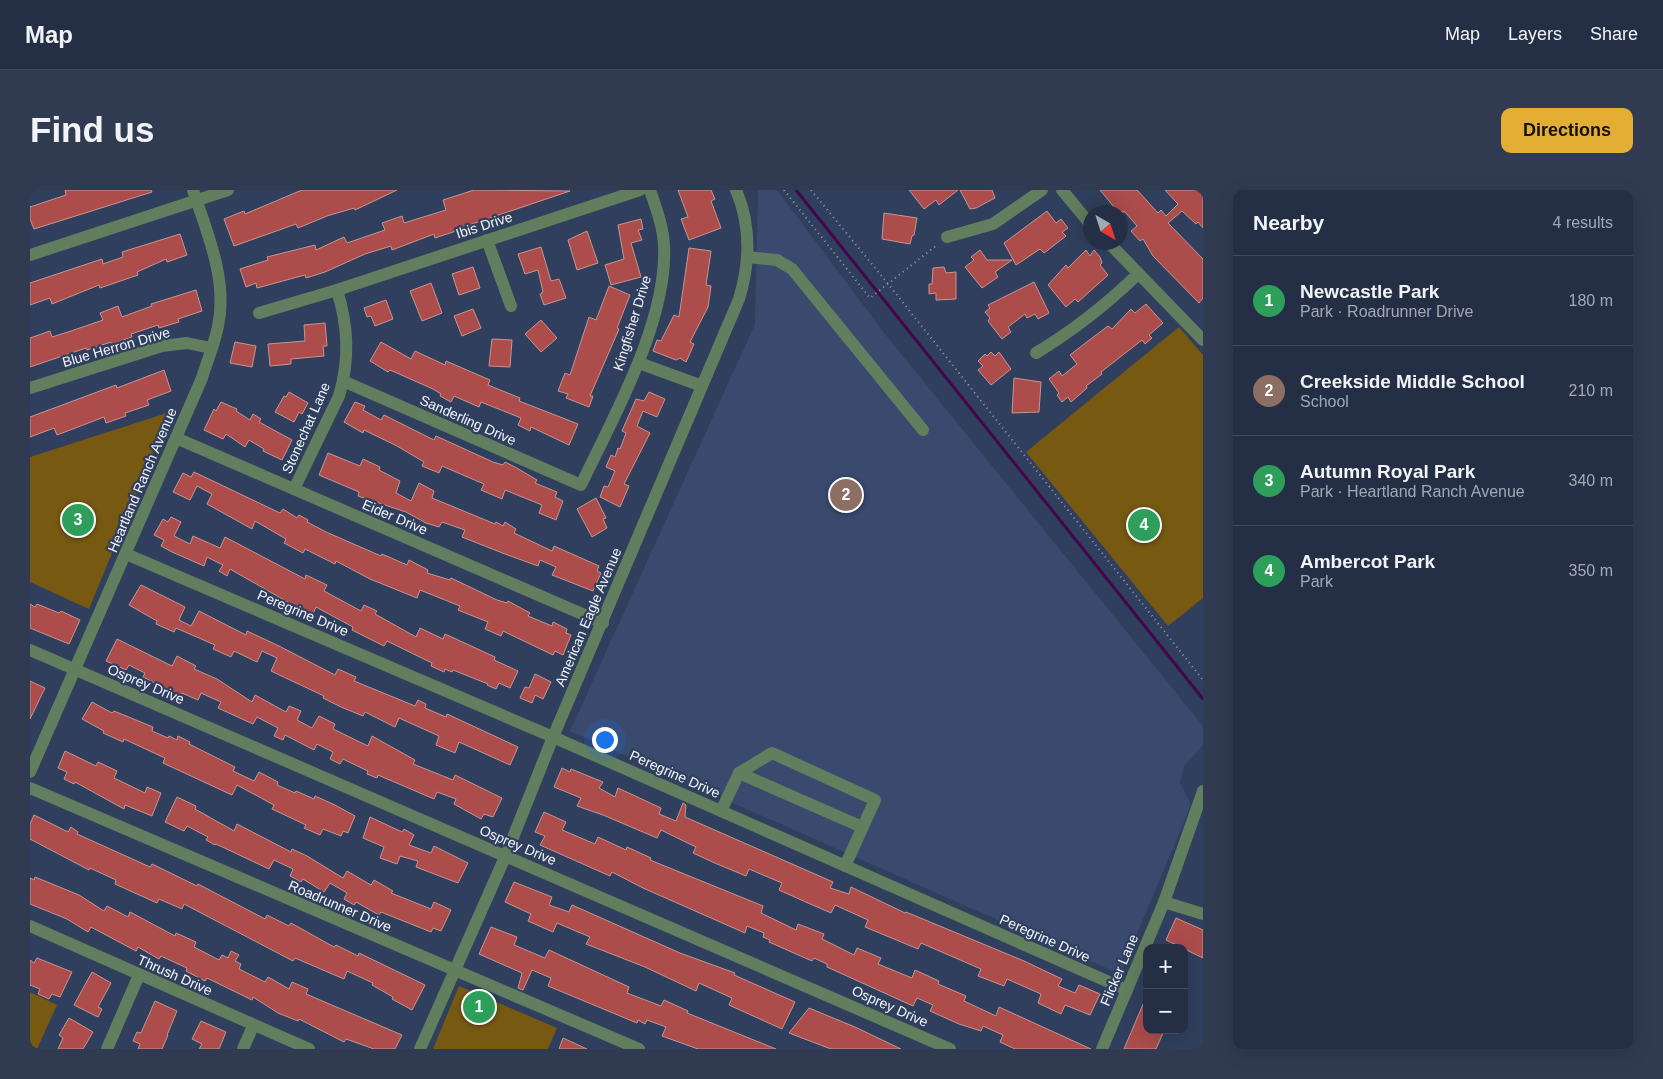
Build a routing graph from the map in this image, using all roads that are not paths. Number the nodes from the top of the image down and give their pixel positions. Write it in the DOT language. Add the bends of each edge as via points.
graph roads {
  1 [pos="228,190"];
  2 [pos="640,190"];
  3 [pos="650,190"];
  4 [pos="736,190"];
  5 [pos="1042,190"];
  6 [pos="1062,190"];
  7 [pos="194,195"];
  8 [pos="1083,216"];
  9 [pos="947,237"];
  10 [pos="487,240"];
  11 [pos="1116,250"];
  12 [pos="30,255"];
  13 [pos="748,258"];
  14 [pos="1138,274"];
  15 [pos="337,290"];
  16 [pos="511,306"];
  17 [pos="259,313"];
  18 [pos="1202,338"];
  19 [pos="211,348"];
  20 [pos="1036,353"];
  21 [pos="639,363"];
  22 [pos="343,381"];
  23 [pos="702,386"];
  24 [pos="30,388"];
  25 [pos="923,430"];
  26 [pos="176,438"];
  27 [pos="581,485"];
  28 [pos="294,489"];
  29 [pos="126,554"];
  30 [pos="602,623"];
  31 [pos="30,650"];
  32 [pos="74,670"];
  33 [pos="553,737"];
  34 [pos="30,772"];
  35 [pos="739,773"];
  36 [pos="30,788"];
  37 [pos="1203,791"];
  38 [pos="722,811"];
  39 [pos="862,827"];
  40 [pos="506,855"];
  41 [pos="845,866"];
  42 [pos="1164,902"];
  43 [pos="1203,914"];
  44 [pos="30,926"];
  45 [pos="453,971"];
  46 [pos="139,975"];
  47 [pos="1127,990"];
  48 [pos="253,1026"];
  49 [pos="621,1045"];
  50 [pos="107,1049"];
  51 [pos="243,1049"];
  52 [pos="309,1049"];
  53 [pos="420,1049"];
  54 [pos="638,1049"];
  55 [pos="950,1049"];
  56 [pos="1102,1049"];
  1 -- 7 [label="street"];
  2 -- 10 [label="street, Ibis Drive"];
  3 -- 21 [label="street, Kingfisher Drive" via="661,223 664,263 662,284"];
  4 -- 13 [label="street, American Eagle Avenue" via="746,224"];
  5 -- 9 [label="street" via="993,224"];
  6 -- 8 [label="street"];
  7 -- 12 [label="street"];
  7 -- 19 [label="street, Heartland Ranch Avenue" via="216,264 220,288 218,327"];
  10 -- 15 [label="street, Ibis Drive"];
  10 -- 16 [label="street"];
  11 -- 14 [label="street"];
  13 -- 23 [label="street, American Eagle Avenue" via="739,299"];
  13 -- 25 [label="street" via="777,260 792,269"];
  14 -- 18 [label="street"];
  14 -- 20 [label="street" via="1105,306"];
  15 -- 17 [label="street, Ibis Drive"];
  15 -- 22 [label="street, Stonechat Lane" via="347,337"];
  19 -- 24 [label="street, Blue Herron Drive" via="187,343 162,346"];
  19 -- 26 [label="street, Heartland Ranch Avenue"];
  21 -- 23 [label="street"];
  21 -- 27 [label="street, Kingfisher Drive"];
  22 -- 27 [label="street, Sanderling Drive"];
  22 -- 28 [label="street, Stonechat Lane" via="339,396"];
  23 -- 30 [label="street, American Eagle Avenue"];
  26 -- 28 [label="street, Eider Drive"];
  26 -- 29 [label="street, Heartland Ranch Avenue"];
  28 -- 30 [label="street, Eider Drive"];
  29 -- 32 [label="street, Heartland Ranch Avenue"];
  29 -- 33 [label="street, Peregrine Drive"];
  30 -- 33 [label="street, American Eagle Avenue"];
  31 -- 32 [label="street, Osprey Drive"];
  32 -- 34 [label="street, Heartland Ranch Avenue"];
  32 -- 40 [label="street, Osprey Drive"];
  33 -- 38 [label="street, Peregrine Drive"];
  33 -- 40 [label="street, American Eagle Avenue"];
  35 -- 38 [label="street"];
  35 -- 39 [label="street"];
  35 -- 39 [label="street" via="772,753 875,800"];
  36 -- 45 [label="street, Roadrunner Drive"];
  37 -- 42 [label="street, Flicker Lane"];
  38 -- 41 [label="street, Peregrine Drive"];
  39 -- 41 [label="street"];
  40 -- 45 [label="street, American Eagle Avenue"];
  40 -- 55 [label="street, Osprey Drive"];
  41 -- 47 [label="street, Peregrine Drive"];
  42 -- 43 [label="street"];
  42 -- 47 [label="street, Flicker Lane"];
  44 -- 46 [label="street, Thrush Drive"];
  45 -- 49 [label="street, Roadrunner Drive"];
  45 -- 53 [label="street, American Eagle Avenue"];
  46 -- 48 [label="street, Thrush Drive"];
  46 -- 50 [label="street"];
  47 -- 56 [label="street, Flicker Lane"];
  48 -- 51 [label="street"];
  48 -- 52 [label="street, Thrush Drive"];
  49 -- 54 [label="street, Roadrunner Drive"];
}
